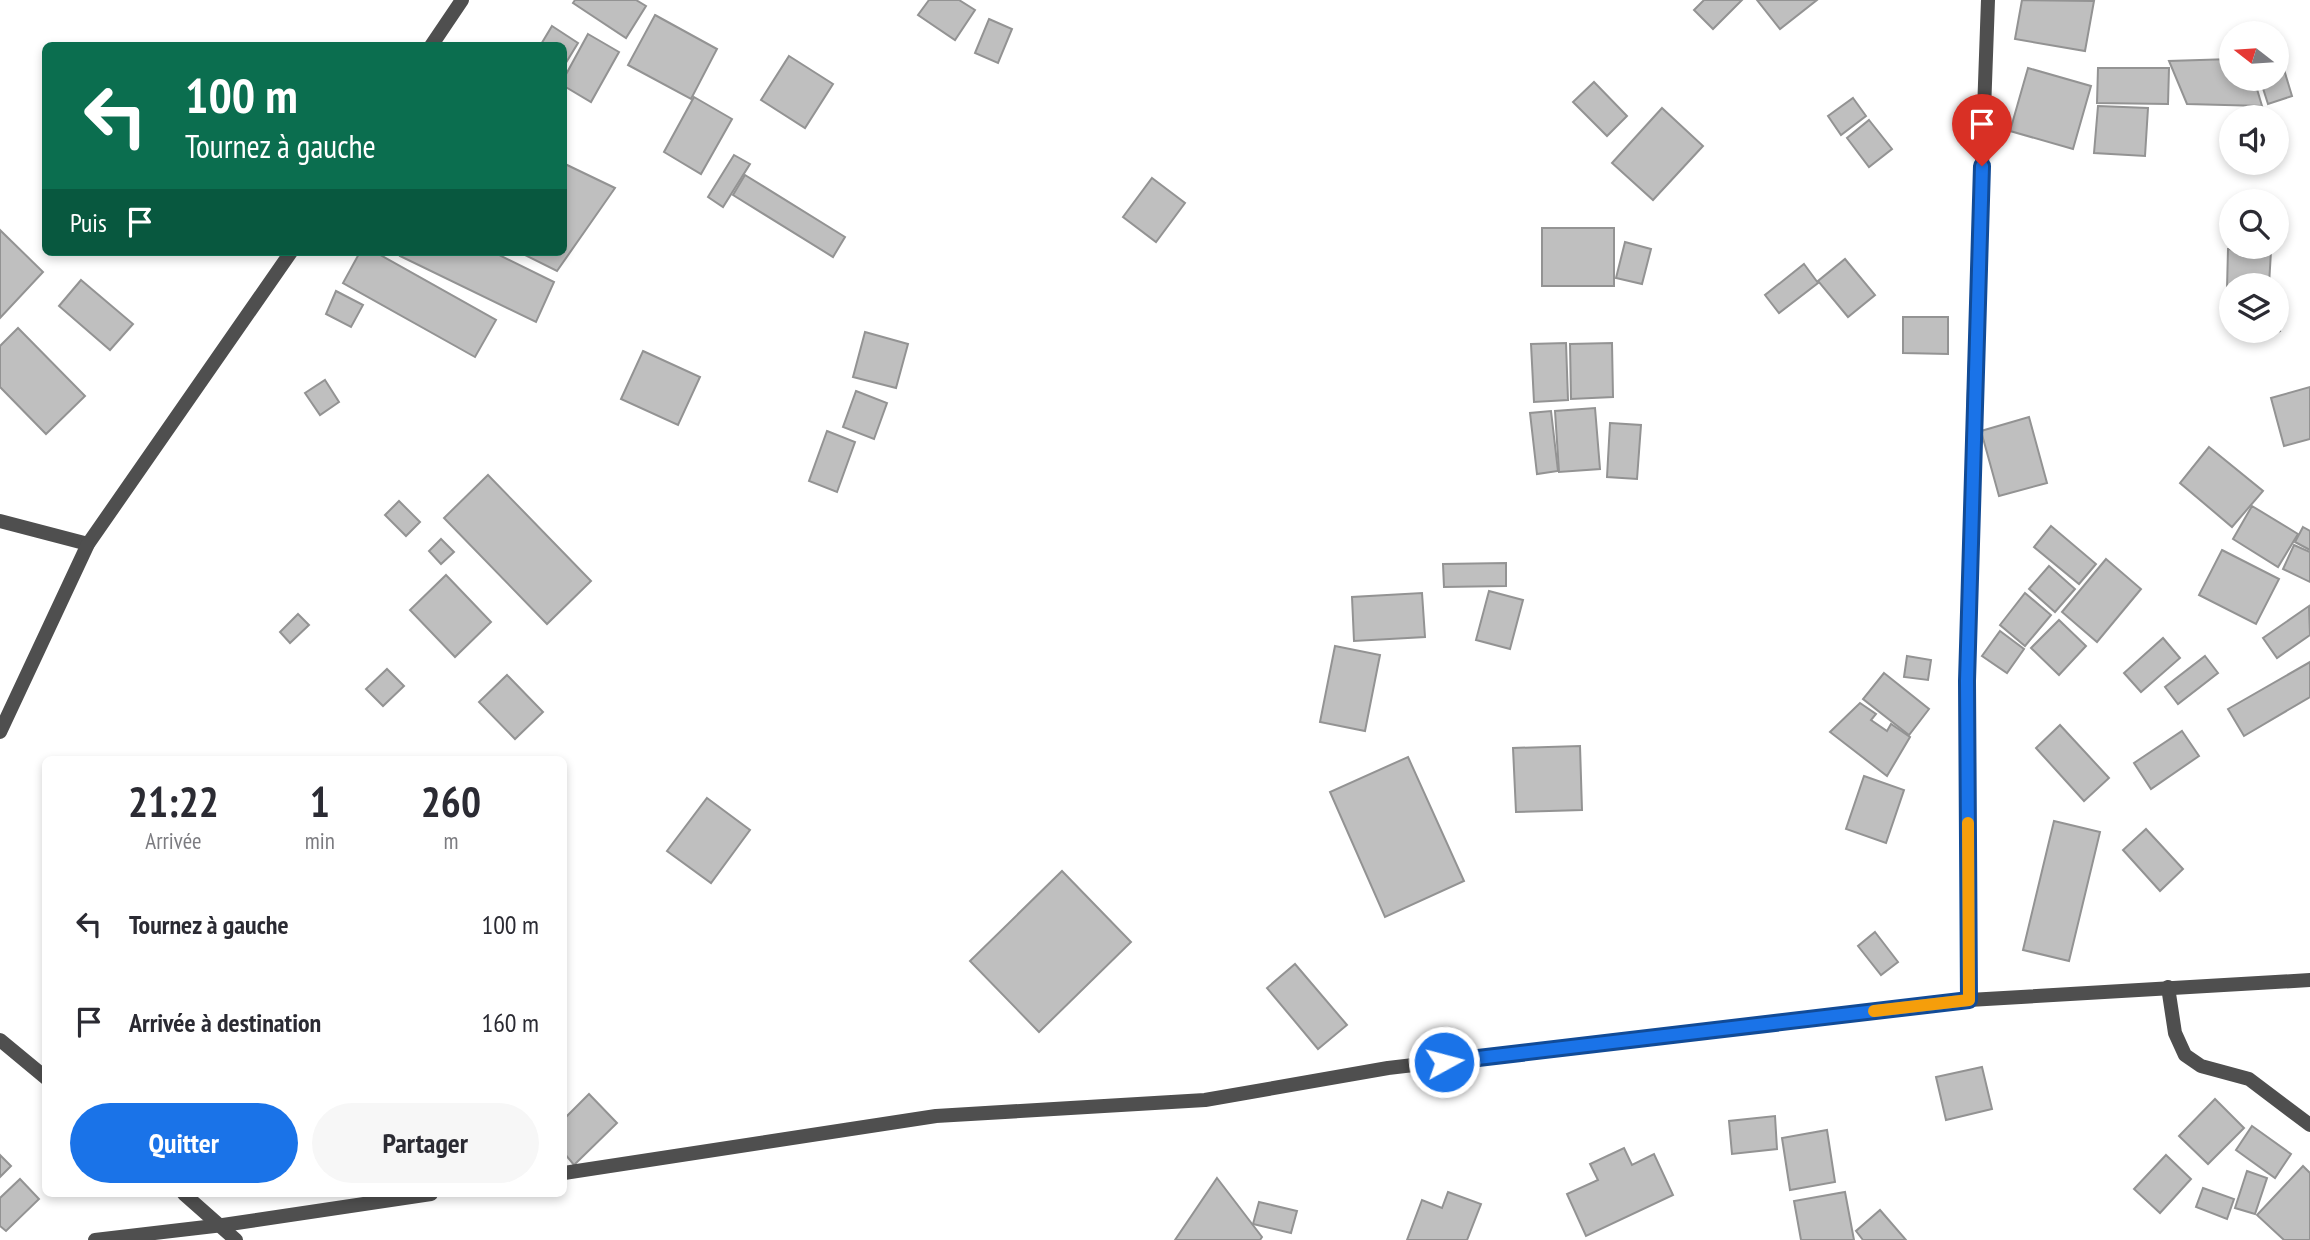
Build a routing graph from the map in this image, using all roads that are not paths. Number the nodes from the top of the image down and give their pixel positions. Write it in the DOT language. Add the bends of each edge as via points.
graph roads {
  1 [pos="462,0"];
  2 [pos="1988,0"];
  3 [pos="434,42"];
  4 [pos="288,256"];
  5 [pos="0,521"];
  6 [pos="88,544"];
  7 [pos="0,732"];
  8 [pos="2310,980"];
  9 [pos="2168,987"];
  10 [pos="1969,1000"];
  11 [pos="0,1040"];
  12 [pos="42,1075"];
  13 [pos="2310,1125"];
  14 [pos="567,1173"];
  15 [pos="188,1197"];
  16 [pos="411,1197"];
  17 [pos="223,1225"];
  18 [pos="95,1240"];
  19 [pos="236,1240"];
  1 -- 3 [label="street"];
  2 -- 10 [label="street" via="1967,681"];
  4 -- 6 [label="street"];
  5 -- 6 [label="street"];
  6 -- 7 [label="street"];
  8 -- 9 [label="street"];
  9 -- 10 [label="street"];
  9 -- 13 [label="street" via="2175,1033 2185,1055 2201,1066 2249,1079"];
  10 -- 14 [label="street" via="1388,1068 1205,1100 936,1116"];
  11 -- 12 [label="street"];
  15 -- 17 [label="street"];
  16 -- 17 [label="street"];
  17 -- 18 [label="street"];
  17 -- 19 [label="street"];
}
